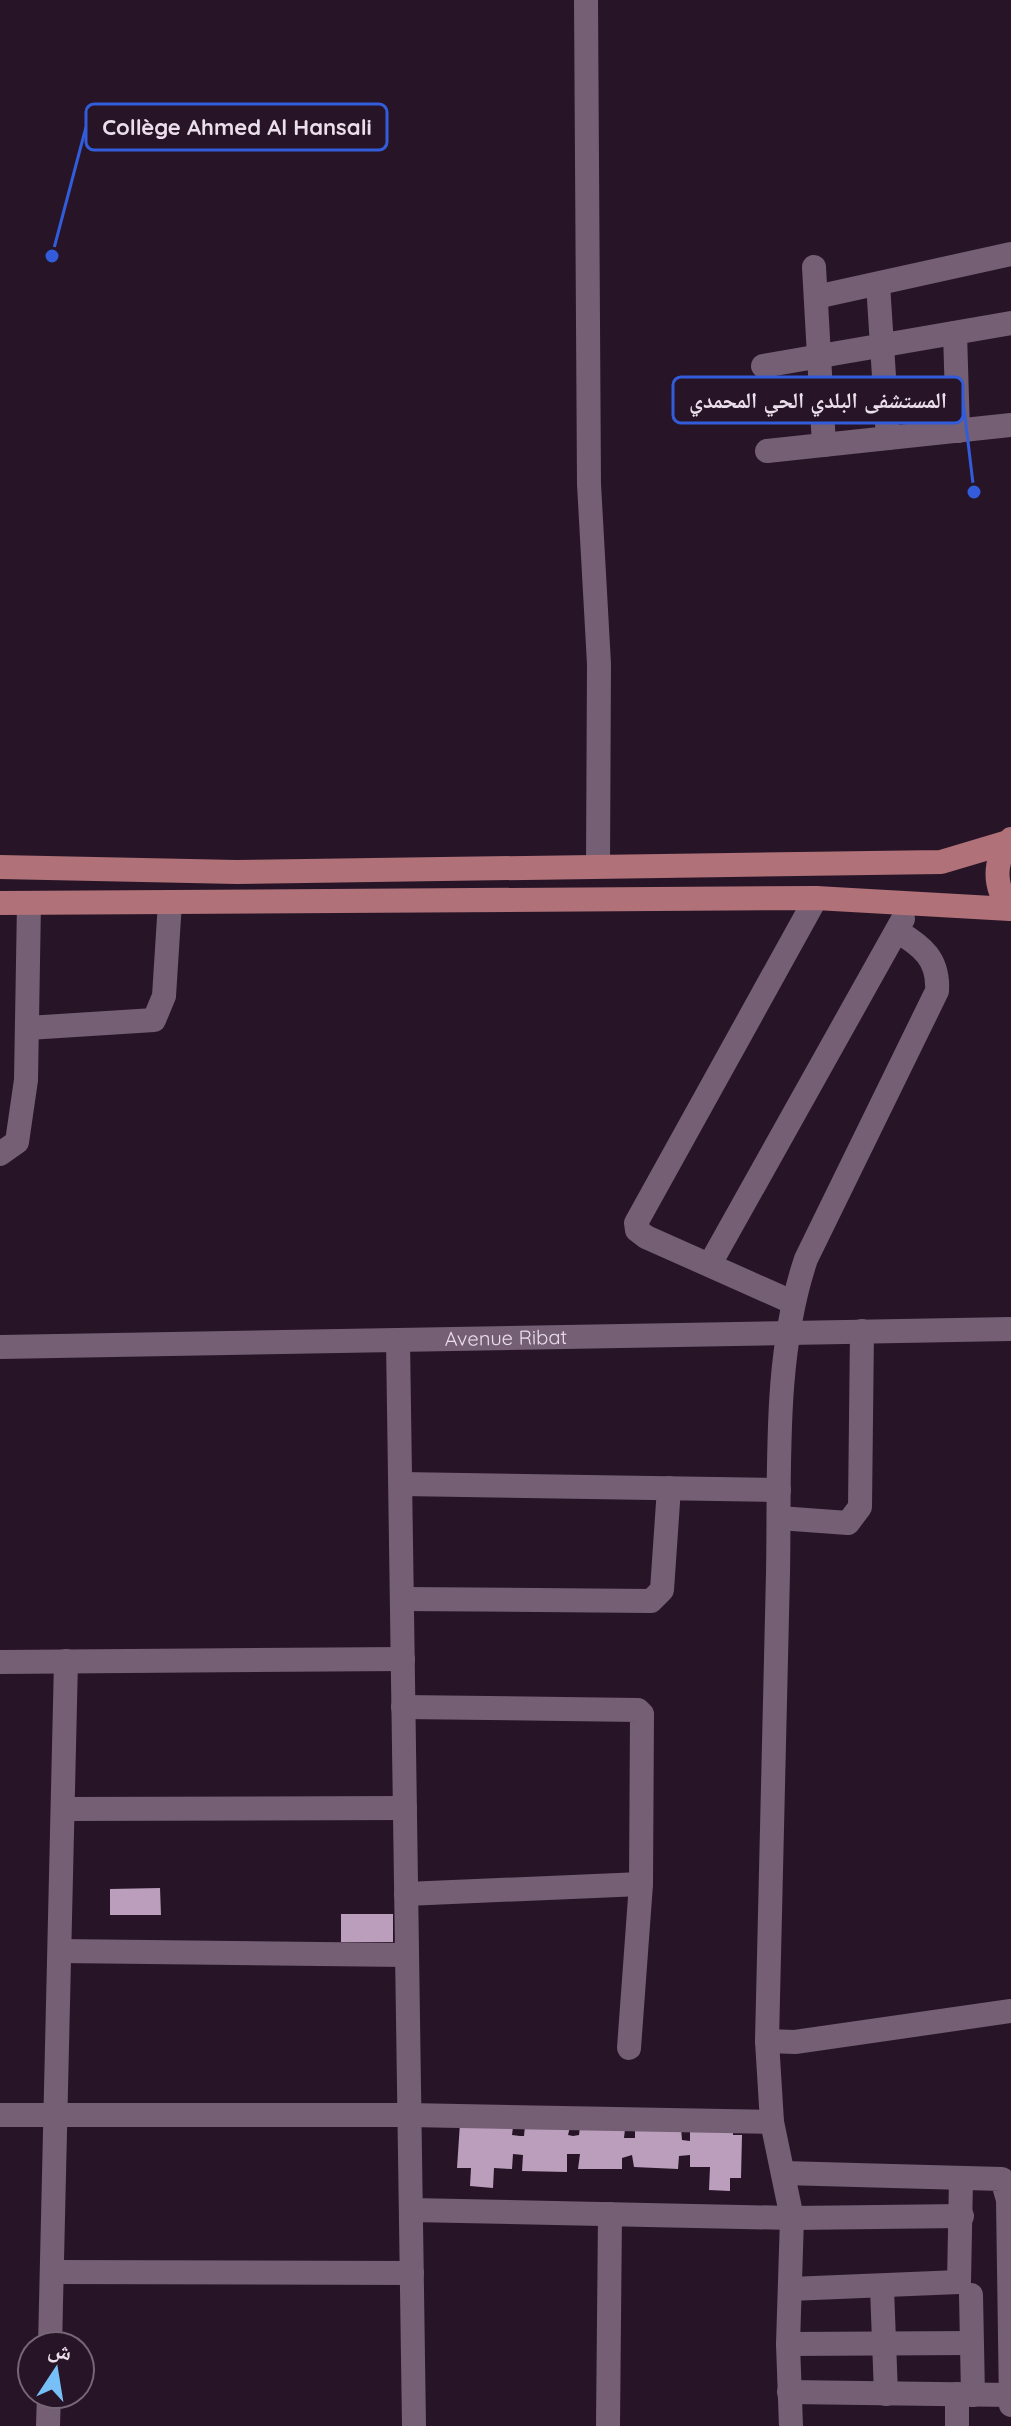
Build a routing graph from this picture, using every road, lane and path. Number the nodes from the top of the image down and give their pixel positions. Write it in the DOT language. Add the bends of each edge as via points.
graph roads {
  1 [pos="586,0"];
  2 [pos="1011,254"];
  3 [pos="814,267"];
  4 [pos="878,284"];
  5 [pos="816,297"];
  6 [pos="1011,323"];
  7 [pos="955,333"];
  8 [pos="882,346"];
  9 [pos="819,357"];
  10 [pos="763,366"];
  11 [pos="1011,425"];
  12 [pos="958,431"];
  13 [pos="888,438"];
  14 [pos="824,445"];
  15 [pos="767,451"];
  16 [pos="1010,841"];
  17 [pos="598,866"];
  18 [pos="0,867"];
  19 [pos="816,898"];
  20 [pos="170,902"];
  21 [pos="911,902"];
  22 [pos="0,903"];
  23 [pos="29,903"];
  24 [pos="1011,909"];
  25 [pos="897,931"];
  26 [pos="28,1028"];
  27 [pos="0,1154"];
  28 [pos="710,1264"];
  29 [pos="792,1302"];
  30 [pos="1011,1329"];
  31 [pos="862,1331"];
  32 [pos="787,1333"];
  33 [pos="398,1340"];
  34 [pos="0,1347"];
  35 [pos="401,1484"];
  36 [pos="669,1488"];
  37 [pos="779,1490"];
  38 [pos="779,1518"];
  39 [pos="402,1599"];
  40 [pos="403,1659"];
  41 [pos="66,1661"];
  42 [pos="0,1662"];
  43 [pos="403,1707"];
  44 [pos="405,1808"];
  45 [pos="63,1809"];
  46 [pos="641,1884"];
  47 [pos="406,1894"];
  48 [pos="60,1951"];
  49 [pos="407,1955"];
  50 [pos="1011,2011"];
  51 [pos="767,2041"];
  52 [pos="629,2048"];
  53 [pos="0,2115"];
  54 [pos="56,2115"];
  55 [pos="409,2115"];
  56 [pos="772,2122"];
  57 [pos="783,2173"];
  58 [pos="961,2179"];
  59 [pos="411,2210"];
  60 [pos="610,2214"];
  61 [pos="962,2216"];
  62 [pos="792,2218"];
  63 [pos="52,2272"];
  64 [pos="412,2273"];
  65 [pos="882,2288"];
  66 [pos="790,2289"];
  67 [pos="971,2295"];
  68 [pos="50,2330"];
  69 [pos="884,2342"];
  70 [pos="971,2343"];
  71 [pos="788,2344"];
  72 [pos="789,2392"];
  73 [pos="886,2394"];
  74 [pos="965,2394"];
  75 [pos="1011,2395"];
  76 [pos="1011,2405"];
  77 [pos="414,2426"];
  78 [pos="608,2426"];
  79 [pos="791,2426"];
  80 [pos="957,2426"];
  1 -- 17 [label="street"];
  2 -- 4 [label="street"];
  3 -- 5 [label="street"];
  4 -- 5 [label="street"];
  4 -- 8 [label="street"];
  5 -- 9 [label="street"];
  6 -- 7 [label="street"];
  7 -- 8 [label="street"];
  7 -- 12 [label="street"];
  8 -- 9 [label="street"];
  8 -- 13 [label="street"];
  9 -- 10 [label="street"];
  9 -- 14 [label="street"];
  11 -- 12 [label="street"];
  12 -- 13 [label="street"];
  13 -- 14 [label="street"];
  14 -- 15 [label="street"];
  16 -- 17 [label="main road" via="941,862"];
  16 -- 24 [label="main road" via="997,871 1000,891"];
  17 -- 18 [label="main road" via="237,872"];
  19 -- 20 [label="main road"];
  19 -- 21 [label="main road"];
  19 -- 28 [label="street" via="636,1223 646,1237"];
  20 -- 23 [label="main road"];
  20 -- 26 [label="street" via="164,996 154,1020"];
  21 -- 24 [label="main road"];
  21 -- 25 [label="street"];
  22 -- 23 [label="main road"];
  23 -- 26 [label="street"];
  25 -- 28 [label="street"];
  25 -- 29 [label="street" via="931,957 937,991 806,1259"];
  26 -- 27 [label="street" via="20,1134"];
  28 -- 29 [label="street"];
  29 -- 32 [label="street"];
  30 -- 31 [label="street, Avenue Ribat"];
  31 -- 32 [label="street, Avenue Ribat"];
  31 -- 38 [label="street" via="860,1507 848,1523"];
  32 -- 33 [label="street, Avenue Ribat"];
  32 -- 37 [label="street"];
  33 -- 34 [label="street, Avenue Ribat"];
  33 -- 35 [label="street"];
  35 -- 36 [label="street"];
  35 -- 39 [label="street"];
  36 -- 37 [label="street"];
  36 -- 39 [label="street" via="662,1590 651,1601"];
  37 -- 38 [label="street"];
  38 -- 51 [label="street"];
  39 -- 40 [label="street"];
  40 -- 41 [label="street"];
  40 -- 43 [label="street"];
  41 -- 42 [label="street"];
  41 -- 45 [label="street"];
  43 -- 44 [label="street"];
  43 -- 46 [label="street" via="638,1710"];
  44 -- 45 [label="street"];
  44 -- 47 [label="street"];
  45 -- 48 [label="street"];
  46 -- 47 [label="street"];
  46 -- 52 [label="street"];
  47 -- 49 [label="street"];
  48 -- 49 [label="street"];
  48 -- 54 [label="street"];
  49 -- 55 [label="street"];
  50 -- 51 [label="street" via="795,2042"];
  51 -- 56 [label="street"];
  53 -- 54 [label="street"];
  54 -- 55 [label="street"];
  54 -- 63 [label="street"];
  55 -- 56 [label="street"];
  55 -- 59 [label="street"];
  56 -- 57 [label="street"];
  57 -- 58 [label="street"];
  57 -- 62 [label="street"];
  58 -- 61 [label="street"];
  58 -- 75 [label="street" via="995,2177 1007,2187"];
  59 -- 60 [label="street"];
  59 -- 64 [label="street"];
  60 -- 62 [label="street"];
  60 -- 78 [label="street"];
  61 -- 62 [label="street"];
  61 -- 65 [label="street" via="959,2282"];
  62 -- 66 [label="street"];
  63 -- 64 [label="street"];
  63 -- 68 [label="street"];
  64 -- 77 [label="street"];
  65 -- 66 [label="street"];
  65 -- 69 [label="street"];
  66 -- 71 [label="street"];
  67 -- 70 [label="street"];
  69 -- 70 [label="street"];
  69 -- 71 [label="street"];
  69 -- 73 [label="street"];
  70 -- 74 [label="street"];
  71 -- 72 [label="street"];
  72 -- 73 [label="street"];
  72 -- 79 [label="street"];
  73 -- 74 [label="street"];
  74 -- 75 [label="street"];
  74 -- 80 [label="street"];
  75 -- 76 [label="street"];
}
